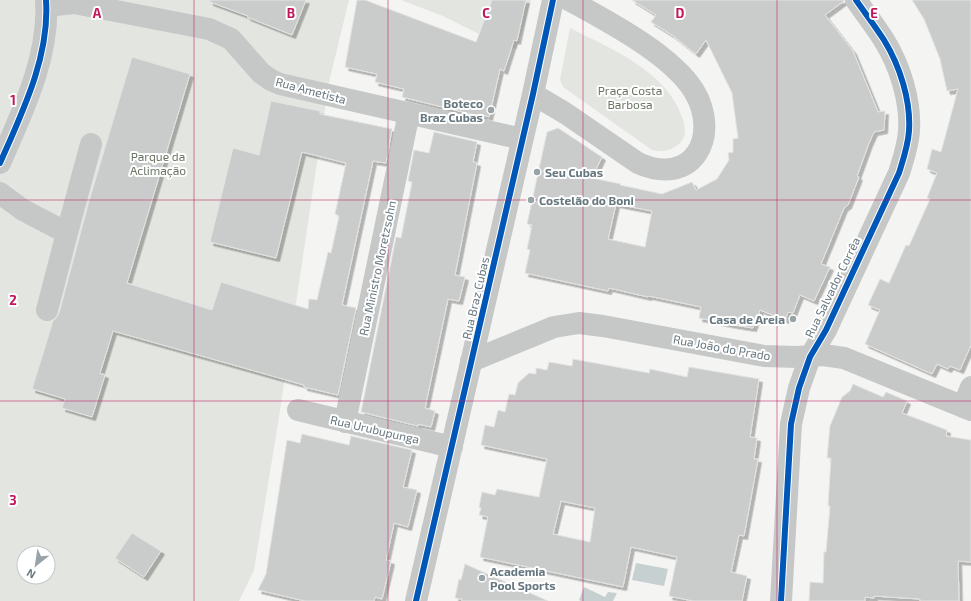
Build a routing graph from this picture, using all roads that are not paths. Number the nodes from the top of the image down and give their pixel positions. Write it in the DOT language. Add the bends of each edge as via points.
graph roads {
  1 [pos="553,0"];
  2 [pos="570,0"];
  3 [pos="856,0"];
  4 [pos="46,3"];
  5 [pos="533,94"];
  6 [pos="409,113"];
  7 [pos="522,139"];
  8 [pos="91,144"];
  9 [pos="0,163"];
  10 [pos="0,193"];
  11 [pos="66,233"];
  12 [pos="47,310"];
  13 [pos="810,357"];
  14 [pos="471,361"];
  15 [pos="968,401"];
  16 [pos="298,410"];
  17 [pos="345,422"];
  18 [pos="452,447"];
  19 [pos="416,601"];
  20 [pos="781,601"];
  1 -- 5 [label="street, Rua Braz Cubas"];
  2 -- 5 [label="street" via="662,57 681,75 702,109 702,142 695,156 682,167 666,170 649,168"];
  3 -- 13 [label="street, Rua Salvador Corrêa" via="884,40 898,70 907,106 909,131 899,173 826,330"];
  4 -- 6 [label="street, Rua Ametista" via="74,3 209,29 231,39 261,73 275,82"];
  4 -- 9 [label="street" via="42,48 35,78"];
  5 -- 7 [label="street, Rua Braz Cubas"];
  6 -- 7 [label="street, Rua Ametista"];
  6 -- 17 [label="street, Rua Ministro Moretzsohn"];
  7 -- 14 [label="street, Rua Braz Cubas"];
  8 -- 11 [label="street"];
  10 -- 11 [label="street" via="23,210"];
  11 -- 12 [label="street"];
  13 -- 14 [label="street, Rua João do Prado" via="764,356 579,323 554,327"];
  13 -- 15 [label="street, Rua João do Prado" via="828,355 844,358"];
  13 -- 20 [label="street, Rua Salvador Corrêa" via="799,388 791,424"];
  14 -- 18 [label="street, Rua Braz Cubas"];
  16 -- 17 [label="street, Rua Urubupunga"];
  17 -- 18 [label="street, Rua Urubupunga"];
  18 -- 19 [label="street, Rua Braz Cubas"];
}
